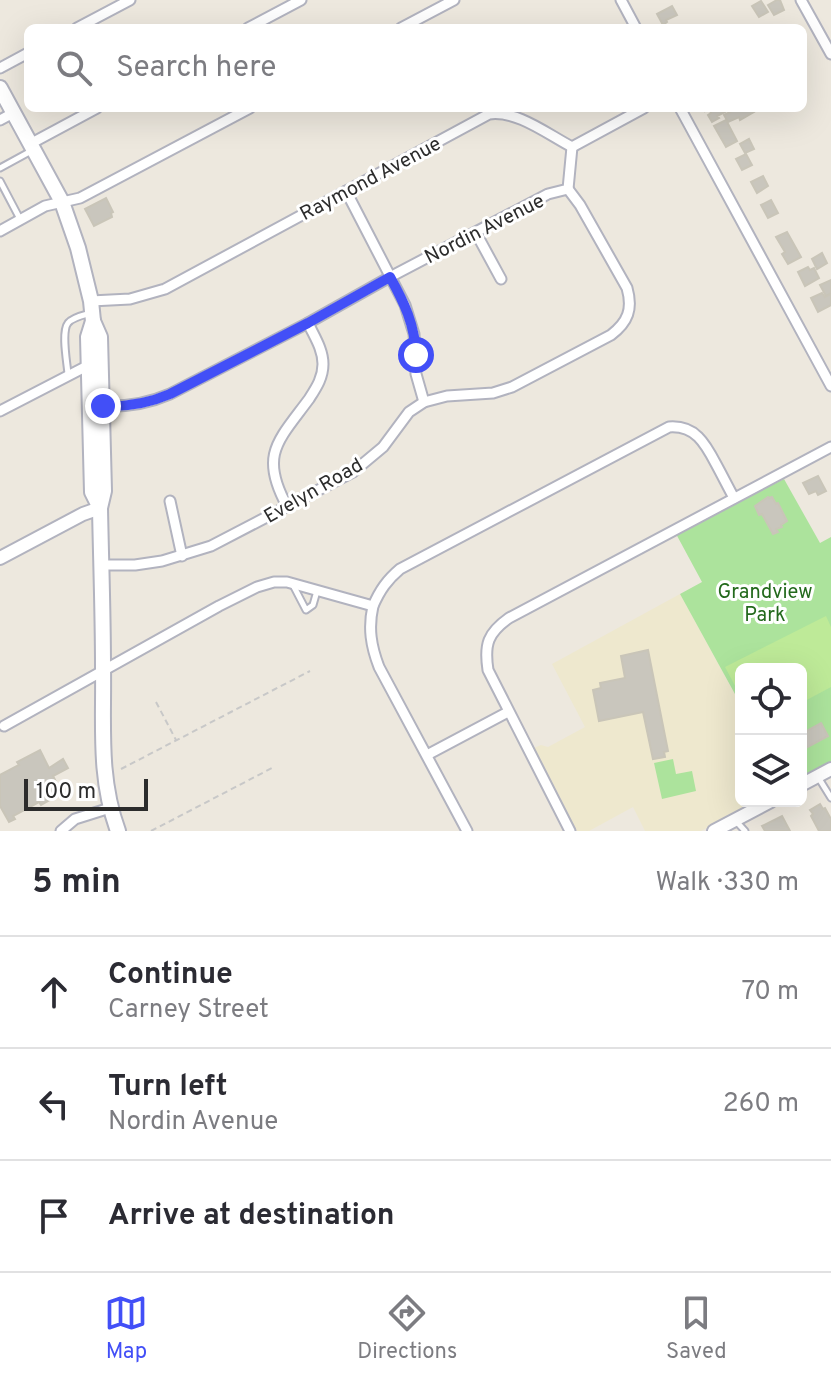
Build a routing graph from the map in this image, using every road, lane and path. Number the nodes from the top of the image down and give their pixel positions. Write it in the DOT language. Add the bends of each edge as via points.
graph roads {
  1 [pos="130,0"];
  2 [pos="301,0"];
  3 [pos="454,0"];
  4 [pos="621,0"];
  5 [pos="801,0"];
  6 [pos="85,24"];
  7 [pos="256,24"];
  8 [pos="409,24"];
  9 [pos="634,24"];
  10 [pos="831,54"];
  11 [pos="24,55"];
  12 [pos="0,68"];
  13 [pos="0,88"];
  14 [pos="90,112"];
  15 [pos="242,112"];
  16 [pos="637,112"];
  17 [pos="682,112"];
  18 [pos="7,116"];
  19 [pos="32,147"];
  20 [pos="572,147"];
  21 [pos="0,168"];
  22 [pos="0,181"];
  23 [pos="568,189"];
  24 [pos="346,191"];
  25 [pos="62,202"];
  26 [pos="24,218"];
  27 [pos="0,231"];
  28 [pos="476,233"];
  29 [pos="390,277"];
  30 [pos="501,279"];
  31 [pos="92,311"];
  32 [pos="308,323"];
  33 [pos="89,365"];
  34 [pos="68,375"];
  35 [pos="831,386"];
  36 [pos="424,402"];
  37 [pos="103,406"];
  38 [pos="0,411"];
  39 [pos="831,447"];
  40 [pos="734,498"];
  41 [pos="170,501"];
  42 [pos="287,506"];
  43 [pos="100,508"];
  44 [pos="182,556"];
  45 [pos="0,558"];
  46 [pos="101,565"];
  47 [pos="293,584"];
  48 [pos="317,591"];
  49 [pos="373,606"];
  50 [pos="103,671"];
  51 [pos="310,671"];
  52 [pos="156,702"];
  53 [pos="508,712"];
  54 [pos="4,726"];
  55 [pos="177,741"];
  56 [pos="427,755"];
  57 [pos="272,768"];
  58 [pos="121,769"];
  59 [pos="831,769"];
  60 [pos="818,776"];
  61 [pos="807,782"];
  62 [pos="831,798"];
  63 [pos="760,807"];
  64 [pos="110,808"];
  65 [pos="735,820"];
  66 [pos="61,831"];
  67 [pos="118,831"];
  68 [pos="151,831"];
  69 [pos="467,831"];
  70 [pos="570,831"];
  71 [pos="714,831"];
  72 [pos="745,831"];
  1 -- 6 [label="street"];
  2 -- 7 [label="street"];
  3 -- 8 [label="street"];
  4 -- 9 [label="street"];
  5 -- 10 [label="street"];
  11 -- 12 [label="street"];
  13 -- 18 [label="main road"];
  14 -- 19 [label="street"];
  15 -- 25 [label="street" via="80,198"];
  16 -- 20 [label="street"];
  17 -- 35 [label="street"];
  18 -- 19 [label="main road"];
  19 -- 21 [label="lane"];
  19 -- 25 [label="main road"];
  20 -- 23 [label="street, Nordin Avenue"];
  20 -- 24 [label="street, Raymond Avenue" via="511,115 489,114"];
  22 -- 26 [label="lane"];
  23 -- 28 [label="street, Nordin Avenue" via="548,194"];
  23 -- 36 [label="street" via="627,288 625,323 512,387"];
  24 -- 29 [label="street"];
  24 -- 31 [label="street, Raymond Avenue" via="165,289"];
  25 -- 26 [label="street"];
  25 -- 31 [label="main road"];
  26 -- 27 [label="street"];
  28 -- 29 [label="street, Nordin Avenue"];
  28 -- 30 [label="street"];
  29 -- 32 [label="street, Nordin Avenue"];
  29 -- 36 [label="street" via="411,320"];
  31 -- 33 [label="main road"];
  31 -- 34 [label="lane" via="66,325"];
  31 -- 37 [label="main road" via="100,337"];
  32 -- 37 [label="street, Nordin Avenue" via="160,398"];
  32 -- 42 [label="street" via="322,353 322,371 315,391 274,453 276,487"];
  33 -- 34 [label="street"];
  33 -- 43 [label="main road" via="92,492"];
  34 -- 38 [label="street"];
  36 -- 42 [label="street, Evelyn Road" via="353,472"];
  37 -- 43 [label="main road"];
  39 -- 40 [label="street"];
  40 -- 49 [label="street" via="703,441 685,428 669,427 400,569"];
  40 -- 53 [label="street" via="509,618 492,632 485,655"];
  41 -- 44 [label="street"];
  42 -- 44 [label="street, Evelyn Road"];
  43 -- 45 [label="street"];
  43 -- 46 [label="main road"];
  44 -- 46 [label="street, Evelyn Road"];
  46 -- 50 [label="main road"];
  47 -- 48 [label="street"];
  47 -- 48 [label="lane" via="306,610"];
  47 -- 50 [label="street" via="257,587"];
  48 -- 49 [label="street"];
  49 -- 56 [label="street" via="374,655"];
  50 -- 54 [label="street"];
  50 -- 64 [label="main road"];
  51 -- 55 [label="path"];
  52 -- 55 [label="path"];
  53 -- 56 [label="street"];
  53 -- 70 [label="street"];
  55 -- 58 [label="path"];
  56 -- 69 [label="street"];
  57 -- 68 [label="path"];
  59 -- 60 [label="street"];
  60 -- 61 [label="street"];
  60 -- 62 [label="lane"];
  63 -- 65 [label="street"];
  64 -- 66 [label="street" via="75,819"];
  64 -- 67 [label="main road"];
  65 -- 71 [label="street"];
  65 -- 72 [label="lane"];
}
